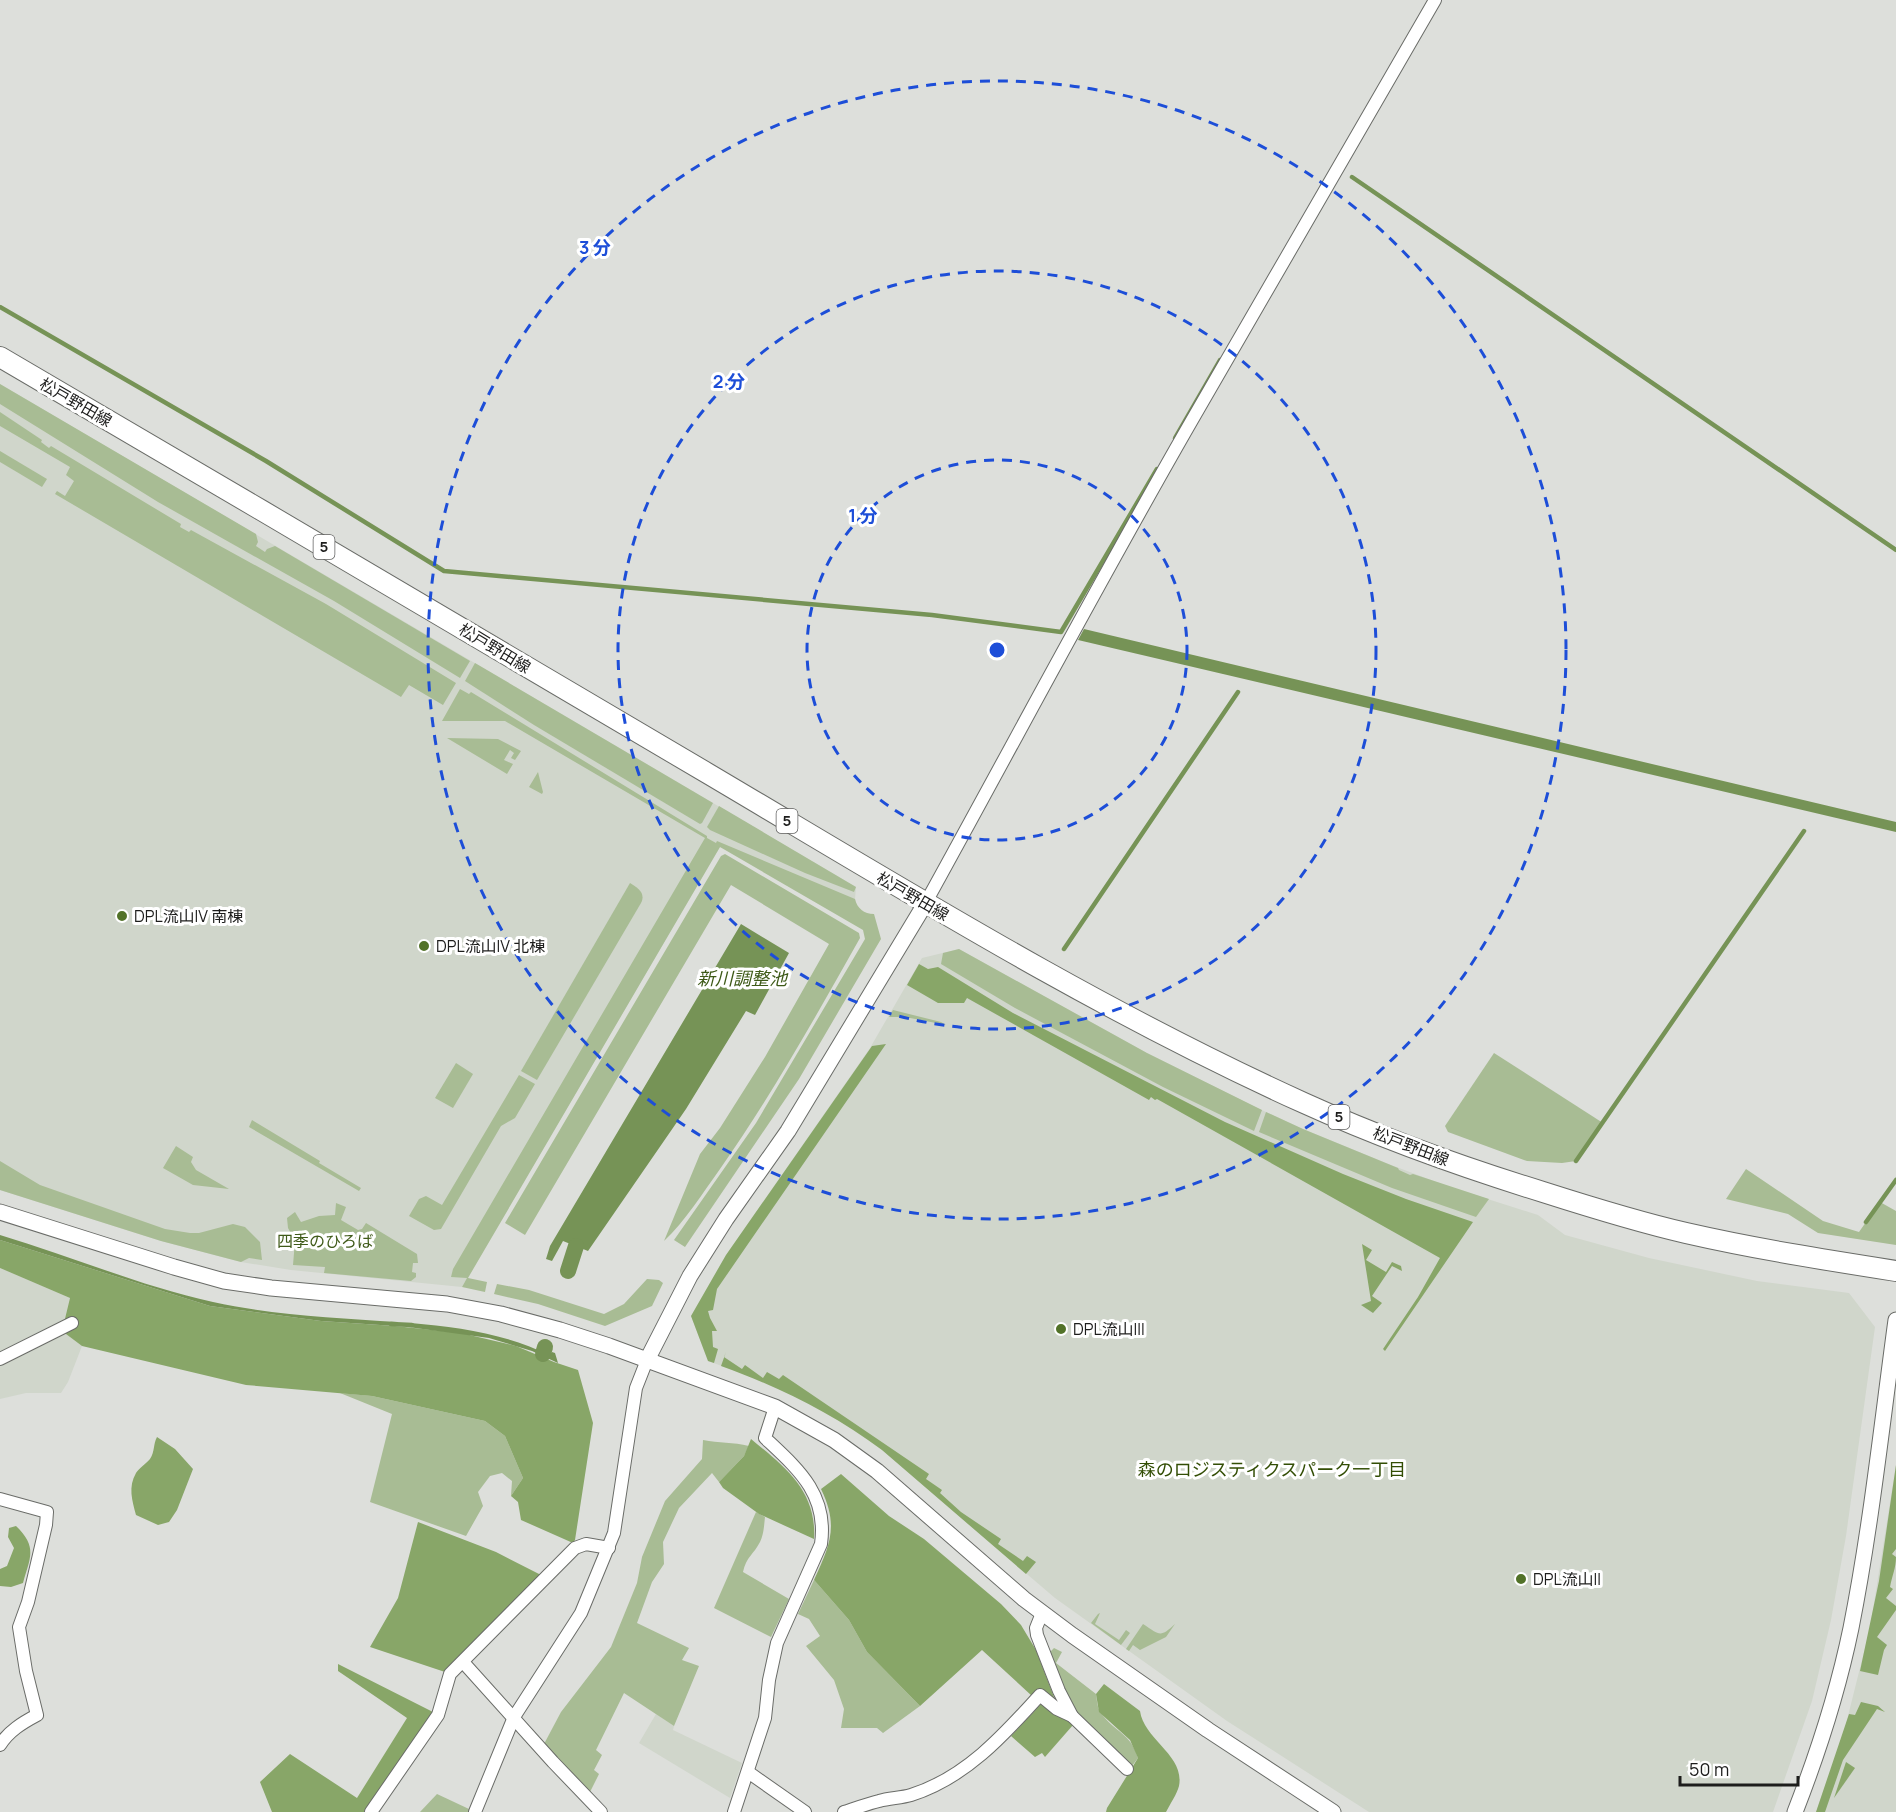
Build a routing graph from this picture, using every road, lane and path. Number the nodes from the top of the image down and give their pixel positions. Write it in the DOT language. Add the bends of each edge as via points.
graph roads {
  1 [pos="1435,0"];
  2 [pos="0,357"];
  3 [pos="926,904"];
  4 [pos="0,1212"];
  5 [pos="1896,1271"];
  6 [pos="1896,1320"];
  7 [pos="72,1323"];
  8 [pos="0,1359"];
  9 [pos="646,1360"];
  10 [pos="775,1407"];
  11 [pos="0,1499"];
  12 [pos="609,1548"];
  13 [pos="1042,1613"];
  14 [pos="463,1662"];
  15 [pos="1072,1716"];
  16 [pos="513,1717"];
  17 [pos="0,1745"];
  18 [pos="1127,1769"];
  19 [pos="748,1772"];
  20 [pos="371,1812"];
  21 [pos="475,1812"];
  22 [pos="601,1812"];
  23 [pos="734,1812"];
  24 [pos="805,1812"];
  25 [pos="844,1812"];
  26 [pos="1333,1812"];
  27 [pos="1795,1812"];
  1 -- 3 [label="street" via="1178,444"];
  2 -- 3 [label="main road, 松戸野田線 / 5"];
  3 -- 5 [label="main road, 松戸野田線 / 5" via="1142,1025 1307,1104 1419,1150 1656,1226"];
  3 -- 9 [label="street" via="788,1131 694,1268"];
  4 -- 9 [label="street" via="224,1281 501,1314"];
  6 -- 27 [label="street" via="1851,1629 1824,1728"];
  7 -- 8 [label="street"];
  9 -- 10 [label="street"];
  9 -- 12 [label="street" via="636,1388"];
  10 -- 13 [label="street" via="834,1440 877,1472"];
  10 -- 19 [label="street" via="765,1438 809,1484 817,1498 824,1528 821,1544 777,1643 765,1718"];
  11 -- 17 [label="street" via="47,1512 31,1591 19,1627 37,1715 23,1722"];
  12 -- 14 [label="street" via="586,1544 575,1548"];
  12 -- 16 [label="street" via="581,1613"];
  13 -- 15 [label="street" via="1037,1635"];
  13 -- 26 [label="street"];
  14 -- 16 [label="street"];
  14 -- 20 [label="street" via="450,1674 438,1715"];
  15 -- 18 [label="street"];
  15 -- 25 [label="street" via="1040,1695 991,1747 951,1776 911,1795"];
  16 -- 21 [label="street"];
  16 -- 22 [label="street"];
  19 -- 23 [label="street"];
  19 -- 24 [label="street"];
}
